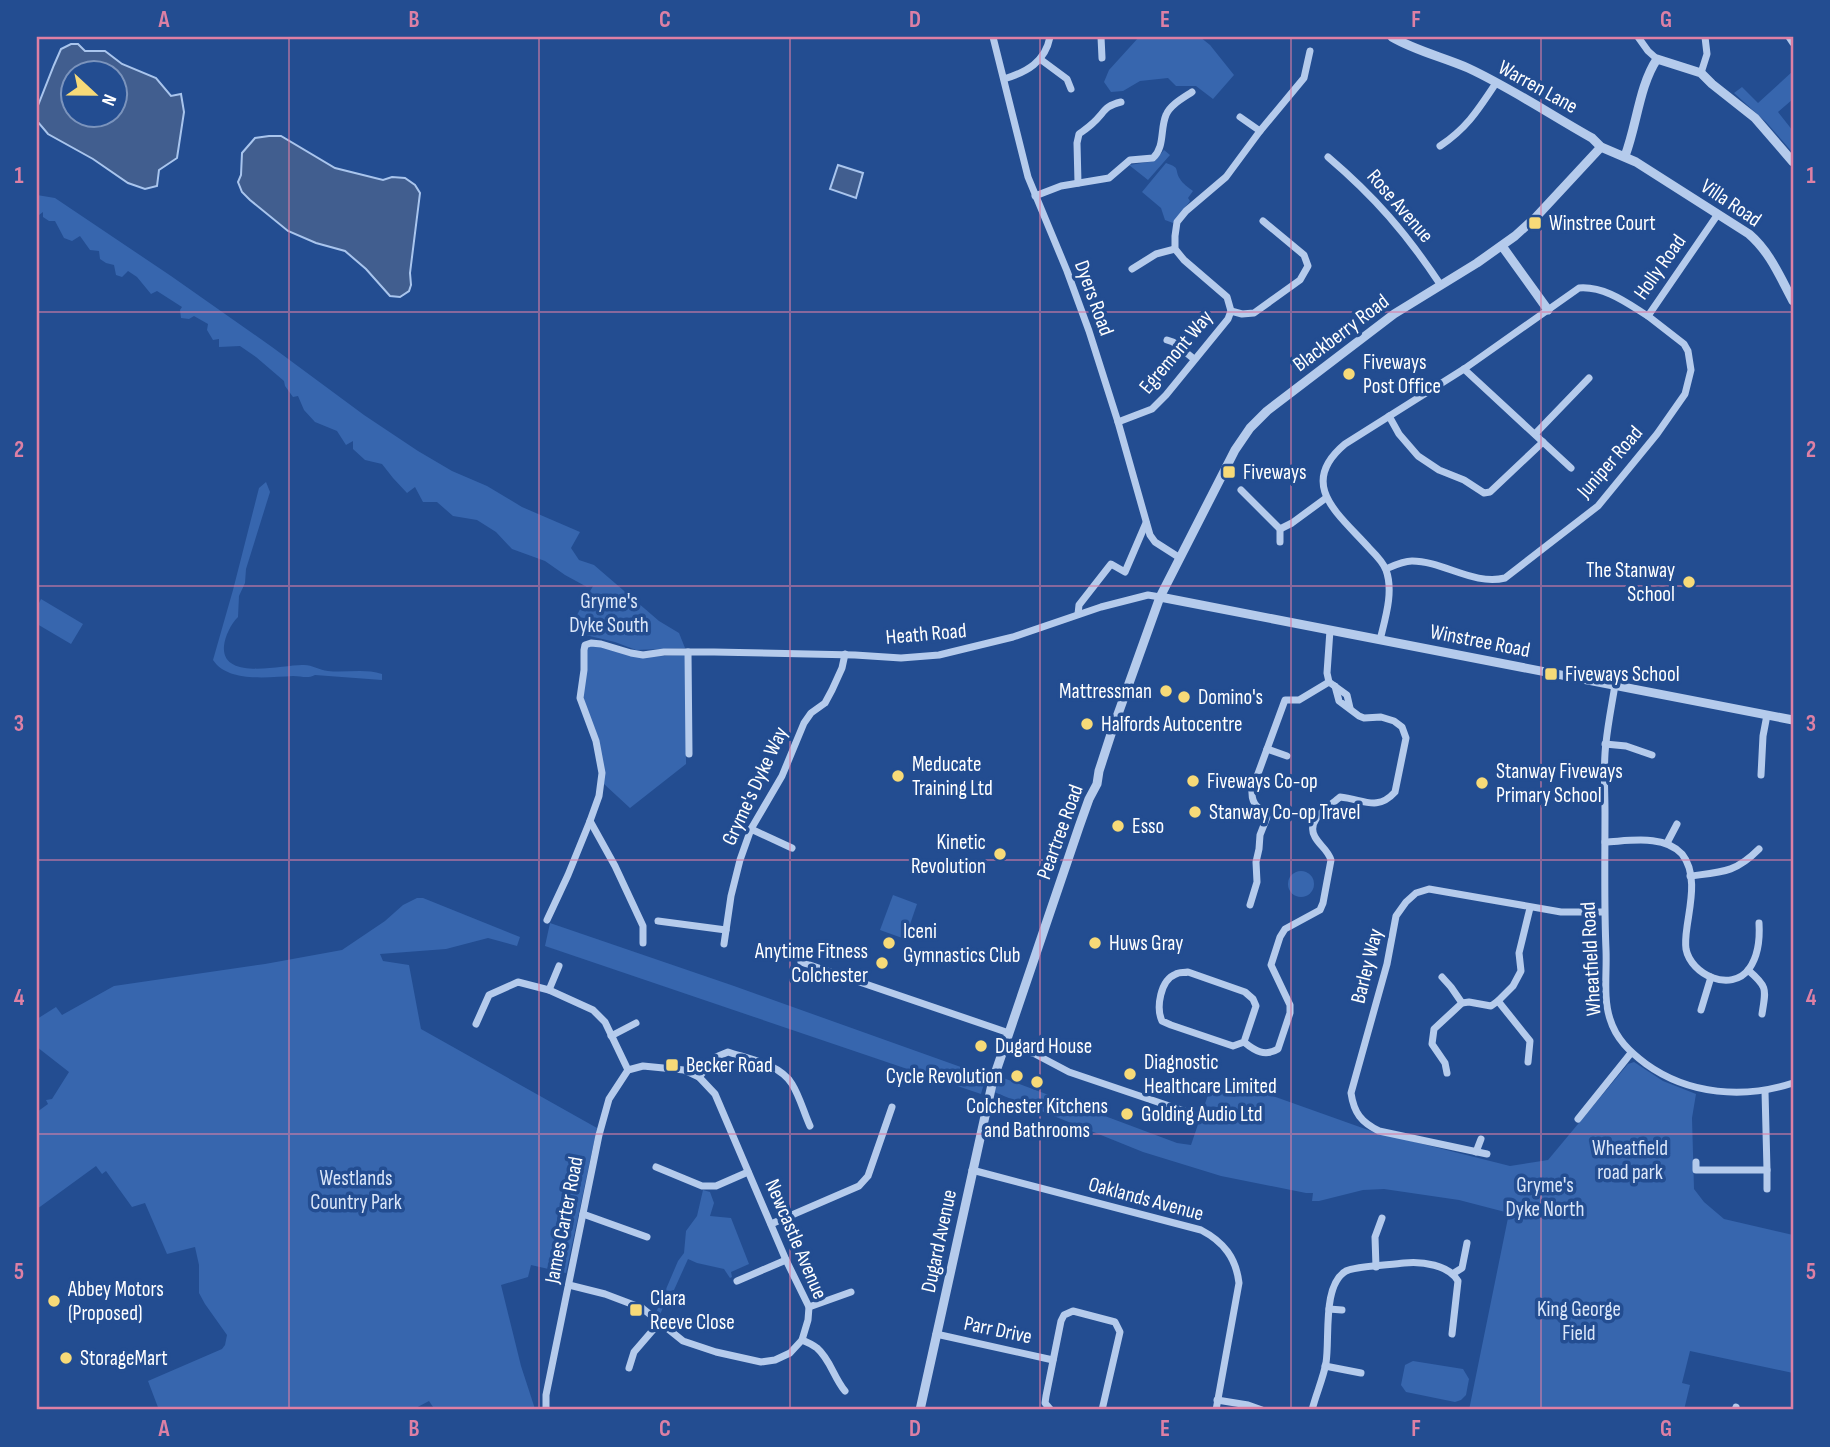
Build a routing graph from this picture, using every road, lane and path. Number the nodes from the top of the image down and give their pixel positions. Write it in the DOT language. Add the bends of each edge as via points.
graph roads {
  1 [pos="993,37"];
  2 [pos="1050,37"];
  3 [pos="1101,37"];
  4 [pos="1392,37"];
  5 [pos="1638,37"];
  6 [pos="1705,37"];
  7 [pos="1789,37"];
  8 [pos="1793,43"];
  9 [pos="1310,51"];
  10 [pos="1102,58"];
  11 [pos="1040,59"];
  12 [pos="1657,60"];
  13 [pos="1299,61"];
  14 [pos="1308,62"];
  15 [pos="1701,73"];
  16 [pos="1004,79"];
  17 [pos="1496,83"];
  18 [pos="1070,89"];
  19 [pos="1192,92"];
  20 [pos="1121,102"];
  21 [pos="1240,117"];
  22 [pos="1260,131"];
  23 [pos="1440,146"];
  24 [pos="1601,147"];
  25 [pos="1328,156"];
  26 [pos="1625,156"];
  27 [pos="1793,162"];
  28 [pos="1078,183"];
  29 [pos="1035,196"];
  30 [pos="1718,214"];
  31 [pos="1263,221"];
  32 [pos="1502,246"];
  33 [pos="1175,248"];
  34 [pos="1132,269"];
  35 [pos="1440,284"];
  36 [pos="1793,301"];
  37 [pos="1548,310"];
  38 [pos="1231,311"];
  39 [pos="1648,316"];
  40 [pos="1167,340"];
  41 [pos="1194,359"];
  42 [pos="1464,369"];
  43 [pos="1589,378"];
  44 [pos="1389,416"];
  45 [pos="1118,422"];
  46 [pos="1535,434"];
  47 [pos="1543,442"];
  48 [pos="1571,468"];
  49 [pos="1241,490"];
  50 [pos="1326,498"];
  51 [pos="1146,523"];
  52 [pos="1280,529"];
  53 [pos="1280,542"];
  54 [pos="1180,558"];
  55 [pos="1386,569"];
  56 [pos="1160,597"];
  57 [pos="1077,614"];
  58 [pos="1331,630"];
  59 [pos="1380,640"];
  60 [pos="688,652"];
  61 [pos="845,654"];
  62 [pos="1332,684"];
  63 [pos="1615,685"];
  64 [pos="1767,715"];
  65 [pos="1793,720"];
  66 [pos="1605,744"];
  67 [pos="1267,749"];
  68 [pos="689,754"];
  69 [pos="1652,755"];
  70 [pos="1287,757"];
  71 [pos="1761,775"];
  72 [pos="590,821"];
  73 [pos="1677,824"];
  74 [pos="751,828"];
  75 [pos="1605,842"];
  76 [pos="1667,843"];
  77 [pos="792,848"];
  78 [pos="1759,849"];
  79 [pos="1690,876"];
  80 [pos="1250,905"];
  81 [pos="1531,908"];
  82 [pos="1604,912"];
  83 [pos="547,920"];
  84 [pos="658,921"];
  85 [pos="1759,923"];
  86 [pos="726,930"];
  87 [pos="643,943"];
  88 [pos="724,944"];
  89 [pos="801,962"];
  90 [pos="559,966"];
  91 [pos="1748,970"];
  92 [pos="1442,977"];
  93 [pos="1711,977"];
  94 [pos="549,990"];
  95 [pos="1498,1001"];
  96 [pos="1462,1003"];
  97 [pos="1701,1010"];
  98 [pos="1762,1014"];
  99 [pos="636,1023"];
  100 [pos="476,1024"];
  101 [pos="1010,1033"];
  102 [pos="611,1036"];
  103 [pos="1244,1042"];
  104 [pos="1006,1045"];
  105 [pos="1631,1053"];
  106 [pos="1528,1062"];
  107 [pos="628,1070"];
  108 [pos="1447,1073"];
  109 [pos="699,1077"];
  110 [pos="993,1080"];
  111 [pos="1793,1083"];
  112 [pos="1590,1088"];
  113 [pos="1765,1091"];
  114 [pos="1598,1094"];
  115 [pos="892,1107"];
  116 [pos="1193,1114"];
  117 [pos="1578,1118"];
  118 [pos="810,1126"];
  119 [pos="1481,1139"];
  120 [pos="1476,1152"];
  121 [pos="1487,1154"];
  122 [pos="1696,1166"];
  123 [pos="656,1167"];
  124 [pos="972,1170"];
  125 [pos="1767,1170"];
  126 [pos="747,1172"];
  127 [pos="1767,1189"];
  128 [pos="583,1214"];
  129 [pos="1382,1218"];
  130 [pos="771,1224"];
  131 [pos="647,1237"];
  132 [pos="1467,1243"];
  133 [pos="786,1260"];
  134 [pos="1376,1267"];
  135 [pos="1454,1273"];
  136 [pos="737,1281"];
  137 [pos="569,1285"];
  138 [pos="851,1292"];
  139 [pos="809,1307"];
  140 [pos="1329,1308"];
  141 [pos="1342,1310"];
  142 [pos="1453,1322"];
  143 [pos="659,1323"];
  144 [pos="1442,1323"];
  145 [pos="936,1334"];
  146 [pos="1452,1334"];
  147 [pos="802,1340"];
  148 [pos="1053,1360"];
  149 [pos="1325,1366"];
  150 [pos="629,1368"];
  151 [pos="1361,1373"];
  152 [pos="845,1391"];
  153 [pos="1217,1400"];
  154 [pos="546,1410"];
  155 [pos="920,1410"];
  156 [pos="1051,1410"];
  157 [pos="1102,1410"];
  158 [pos="1216,1410"];
  159 [pos="1262,1410"];
  160 [pos="1312,1410"];
  1 -- 16 [label="street, Dyers Road"];
  2 -- 11 [label="street"];
  3 -- 10 [label="street"];
  4 -- 17 [label="street, Warren Lane"];
  5 -- 12 [label="street"];
  6 -- 15 [label="street" via="1707,54"];
  7 -- 8 [label="street"];
  9 -- 14 [label="street"];
  11 -- 16 [label="street" via="1028,70"];
  11 -- 18 [label="street" via="1067,79"];
  12 -- 15 [label="street"];
  12 -- 26 [label="street"];
  13 -- 14 [label="street"];
  14 -- 22 [label="street" via="1304,78"];
  15 -- 27 [label="street" via="1755,118"];
  16 -- 29 [label="street, Dyers Road"];
  17 -- 23 [label="street" via="1462,130"];
  17 -- 24 [label="street, Warren Lane"];
  19 -- 28 [label="street" via="1167,112 1156,155 1130,160 1109,178"];
  20 -- 28 [label="street" via="1106,108 1079,134"];
  21 -- 22 [label="street"];
  22 -- 33 [label="street" via="1226,177 1177,222"];
  24 -- 26 [label="street, Warren Lane"];
  24 -- 32 [label="street, Blackberry Road" via="1536,217"];
  25 -- 35 [label="street, Rose Avenue" via="1391,217"];
  26 -- 30 [label="street, Villa Road"];
  28 -- 29 [label="street"];
  29 -- 45 [label="street, Dyers Road" via="1067,271"];
  30 -- 36 [label="street, Villa Road" via="1760,244"];
  30 -- 39 [label="street, Holly Road"];
  31 -- 38 [label="street" via="1304,255 1308,267 1300,279 1254,313"];
  32 -- 35 [label="street, Blackberry Road"];
  32 -- 37 [label="street"];
  33 -- 34 [label="street"];
  33 -- 38 [label="street, Egremont Way" via="1227,297"];
  35 -- 54 [label="street, Blackberry Road" via="1258,419 1235,450"];
  37 -- 39 [label="street, Holly Road" via="1579,288 1593,287"];
  37 -- 42 [label="street, Holly Road"];
  38 -- 41 [label="street, Egremont Way"];
  39 -- 55 [label="street, Juniper Road" via="1688,351 1691,370 1685,394 1598,506 1505,578 1494,580 1410,561"];
  40 -- 41 [label="street"];
  41 -- 45 [label="street, Egremont Way" via="1152,409"];
  42 -- 44 [label="street, Holly Road"];
  42 -- 46 [label="street"];
  43 -- 46 [label="street"];
  44 -- 47 [label="street" via="1418,456 1484,493"];
  44 -- 50 [label="street, Holly Road" via="1345,444 1327,462 1323,476"];
  45 -- 51 [label="street, Dyers Road"];
  46 -- 47 [label="street"];
  47 -- 48 [label="street"];
  49 -- 52 [label="street"];
  50 -- 52 [label="street"];
  50 -- 55 [label="street"];
  51 -- 54 [label="street, Dyers Road" via="1154,542"];
  51 -- 57 [label="street" via="1125,572 1111,564"];
  52 -- 53 [label="street"];
  54 -- 56 [label="street, Blackberry Road"];
  55 -- 59 [label="street" via="1389,584"];
  56 -- 57 [label="street, Heath Road" via="1148,595"];
  56 -- 58 [label="street, Winstree Road"];
  56 -- 101 [label="street, Peartree Road"];
  57 -- 61 [label="street, Heath Road" via="1013,637 939,655"];
  58 -- 59 [label="street, Winstree Road"];
  58 -- 62 [label="street" via="1326,665"];
  59 -- 63 [label="street, Winstree Road"];
  60 -- 61 [label="street, Heath Road"];
  60 -- 68 [label="street"];
  60 -- 72 [label="street, Heath Road" via="643,655 601,643 586,645 580,698 602,773"];
  61 -- 74 [label="street, Gryme's Dyke Way" via="832,690 804,723 782,776"];
  62 -- 67 [label="street" via="1299,700 1285,700"];
  62 -- 103 [label="street" via="1347,695 1350,708 1359,716 1381,717 1402,727 1406,738 1395,792 1376,804 1340,797 1313,822 1315,836 1331,860 1323,903 1320,910 1285,929 1271,965 1290,1013 1278,1049 1272,1053 1254,1050"];
  63 -- 64 [label="street, Winstree Road"];
  63 -- 66 [label="street, Wheatfield Road"];
  64 -- 65 [label="street, Winstree Road"];
  64 -- 71 [label="street"];
  66 -- 69 [label="street"];
  66 -- 75 [label="street, Wheatfield Road"];
  67 -- 70 [label="street"];
  67 -- 80 [label="street" via="1251,798 1258,809 1273,813 1260,835 1257,882"];
  72 -- 83 [label="street"];
  72 -- 87 [label="street" via="643,926"];
  73 -- 76 [label="street"];
  74 -- 77 [label="street"];
  74 -- 86 [label="street, Gryme's Dyke Way"];
  75 -- 76 [label="street"];
  75 -- 82 [label="street, Wheatfield Road"];
  76 -- 79 [label="street" via="1688,863"];
  78 -- 79 [label="street" via="1733,869"];
  79 -- 93 [label="street" via="1685,947 1698,969"];
  81 -- 82 [label="street, Barley Way"];
  81 -- 95 [label="street" via="1519,953 1521,971"];
  81 -- 120 [label="street, Barley Way" via="1429,890 1406,902 1396,916 1351,1093 1358,1116 1379,1131"];
  82 -- 105 [label="street, Wheatfield Road" via="1610,1020"];
  84 -- 86 [label="street"];
  85 -- 91 [label="street" via="1760,941"];
  86 -- 88 [label="street, Gryme's Dyke Way"];
  89 -- 101 [label="street"];
  90 -- 94 [label="street"];
  91 -- 93 [label="street" via="1726,981"];
  91 -- 98 [label="street" via="1762,982"];
  92 -- 96 [label="street"];
  93 -- 97 [label="street"];
  94 -- 100 [label="street" via="517,982 505,986 489,995"];
  94 -- 102 [label="street" via="593,1010"];
  95 -- 96 [label="street" via="1491,1006"];
  95 -- 106 [label="street" via="1530,1041"];
  96 -- 108 [label="street" via="1434,1029 1432,1044"];
  99 -- 102 [label="street"];
  101 -- 104 [label="street, Peartree Road"];
  102 -- 107 [label="street"];
  103 -- 103 [label="street" via="1256,1006 1245,992 1188,972 1170,978 1160,1000 1162,1021 1233,1046"];
  104 -- 110 [label="street, Peartree Road"];
  104 -- 116 [label="street" via="1069,1072"];
  105 -- 113 [label="street, Wheatfield Road" via="1675,1081 1698,1088"];
  105 -- 114 [label="street"];
  107 -- 109 [label="street" via="656,1066"];
  107 -- 128 [label="street, James Carter Road" via="609,1099"];
  109 -- 118 [label="street" via="716,1057 728,1052 775,1069 792,1084"];
  109 -- 126 [label="street, Newcastle Avenue" via="715,1094"];
  110 -- 124 [label="street, Dugard Avenue"];
  111 -- 113 [label="street, Wheatfield Road"];
  112 -- 114 [label="street"];
  113 -- 125 [label="street"];
  114 -- 117 [label="street"];
  115 -- 130 [label="street" via="869,1176 859,1186"];
  119 -- 120 [label="street"];
  120 -- 121 [label="street, Barley Way"];
  122 -- 125 [label="street"];
  123 -- 126 [label="street" via="702,1186 716,1186"];
  124 -- 145 [label="street, Dugard Avenue"];
  124 -- 153 [label="street, Oaklands Avenue" via="1201,1230 1225,1247 1239,1283"];
  125 -- 127 [label="street"];
  126 -- 130 [label="street, Newcastle Avenue"];
  128 -- 131 [label="street"];
  128 -- 137 [label="street, James Carter Road"];
  129 -- 134 [label="street" via="1374,1237"];
  130 -- 133 [label="street, Newcastle Avenue"];
  132 -- 135 [label="street" via="1462,1268"];
  133 -- 136 [label="street"];
  133 -- 139 [label="street, Newcastle Avenue"];
  134 -- 135 [label="street" via="1410,1262"];
  134 -- 140 [label="street" via="1344,1272 1336,1279"];
  135 -- 142 [label="street" via="1458,1281"];
  137 -- 143 [label="street" via="642,1308"];
  137 -- 154 [label="street, James Carter Road"];
  138 -- 139 [label="street"];
  139 -- 147 [label="street, Newcastle Avenue"];
  140 -- 141 [label="street"];
  140 -- 149 [label="street"];
  142 -- 144 [label="street"];
  142 -- 146 [label="street"];
  143 -- 147 [label="street" via="683,1341 761,1362 790,1353"];
  143 -- 150 [label="street" via="634,1352"];
  145 -- 148 [label="street, Parr Drive"];
  145 -- 155 [label="street, Dugard Avenue"];
  147 -- 152 [label="street" via="817,1348"];
  148 -- 156 [label="street, Parr Drive" via="1045,1403"];
  148 -- 157 [label="street, Parr Drive" via="1061,1321 1068,1312 1115,1322 1120,1332"];
  149 -- 151 [label="street"];
  149 -- 160 [label="street"];
  153 -- 158 [label="street, Oaklands Avenue"];
  153 -- 159 [label="street"];
}
